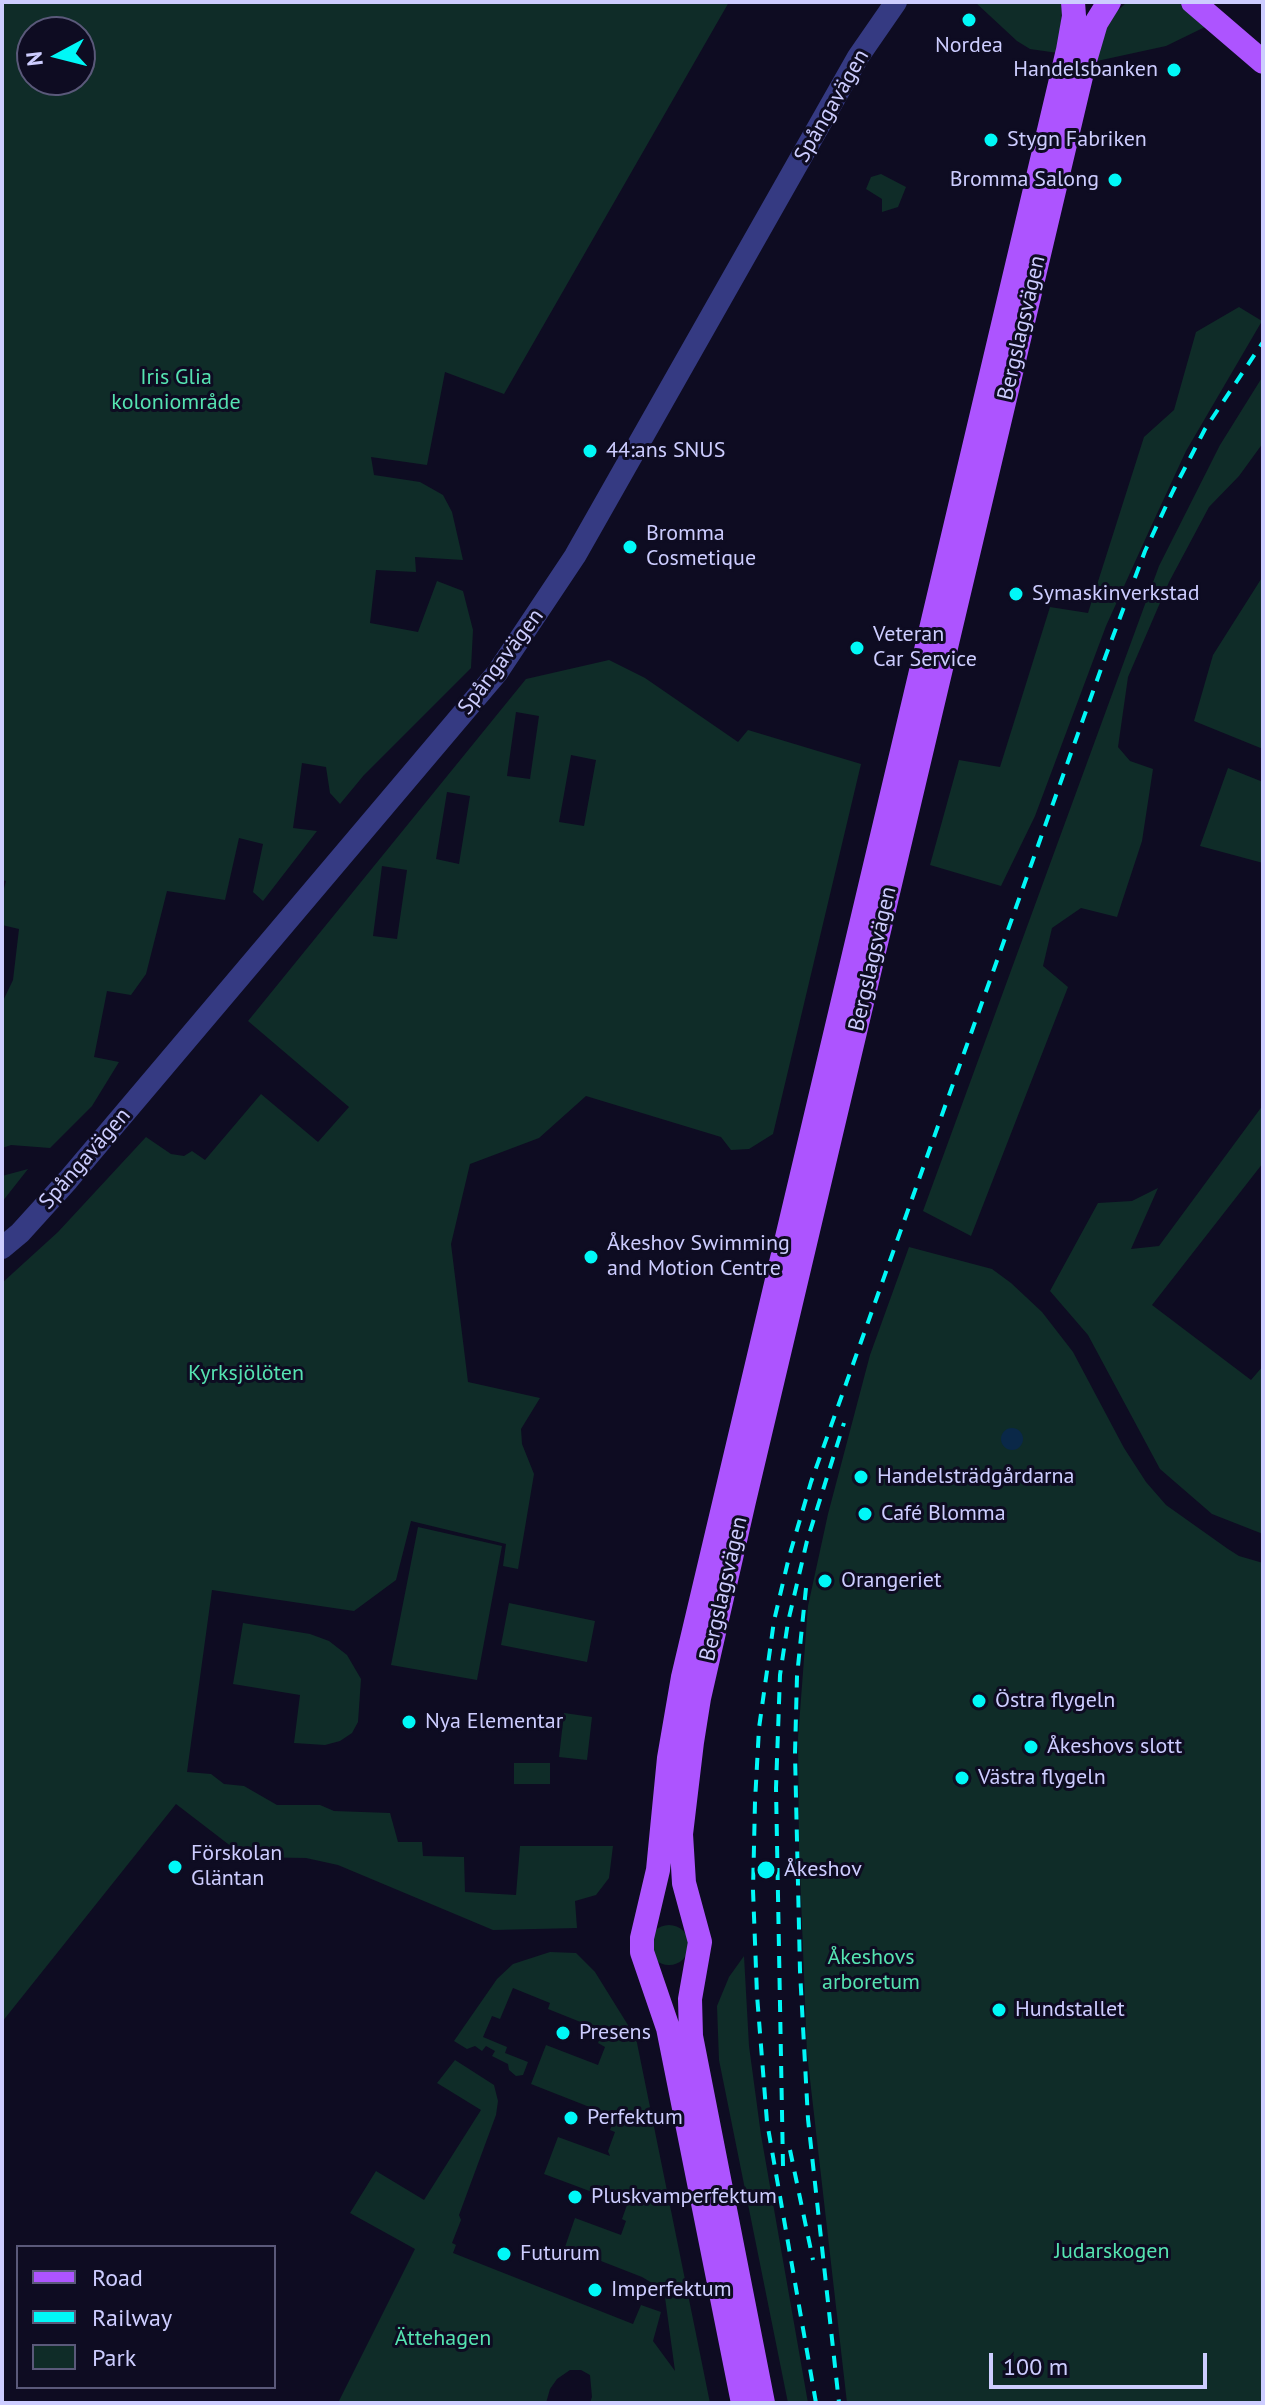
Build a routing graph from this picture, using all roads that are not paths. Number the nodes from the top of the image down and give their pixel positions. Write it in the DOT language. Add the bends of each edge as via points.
graph roads {
  1 [pos="896,2"];
  2 [pos="1073,2"];
  3 [pos="1109,2"];
  4 [pos="1193,2"];
  5 [pos="1217,2"];
  6 [pos="1263,42"];
  7 [pos="1263,62"];
  8 [pos="2,1248"];
  9 [pos="693,1923"];
  10 [pos="646,1926"];
  11 [pos="646,1963"];
  12 [pos="696,1963"];
  13 [pos="743,2403"];
  14 [pos="763,2403"];
  1 -- 8 [label="street, Spångavägen" via="858,57 569,566 497,673 68,1180"];
  2 -- 10 [label="main road, Bergslagsvägen" via="1068,50 683,1677"];
  3 -- 9 [label="main road, Bergslagsvägen" via="1096,23 1084,64 702,1684 681,1834"];
  4 -- 7 [label="main road"];
  5 -- 6 [label="main road"];
  9 -- 10 [label="main road" via="671,1915"];
  9 -- 12 [label="main road, Bergslagsvägen" via="700,1942"];
  10 -- 11 [label="main road, Bergslagsvägen" via="641,1945"];
  11 -- 12 [label="main road" via="672,1974"];
  11 -- 13 [label="main road, Bergslagsvägen" via="668,2028"];
  12 -- 14 [label="main road, Bergslagsvägen" via="689,2009 694,2063"];
}
